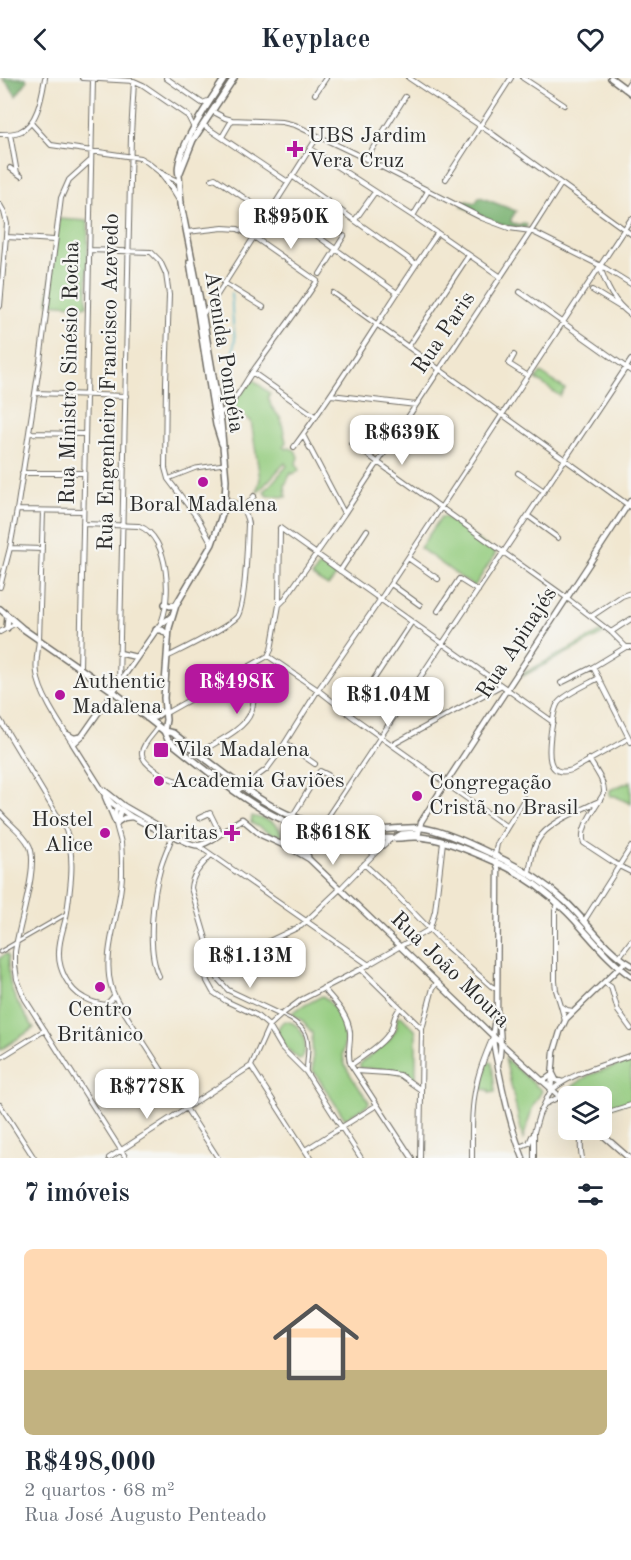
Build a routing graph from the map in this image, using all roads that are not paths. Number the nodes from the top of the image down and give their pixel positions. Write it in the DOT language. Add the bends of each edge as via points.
graph roads {
  1 [pos="45,78"];
  2 [pos="82,78"];
  3 [pos="166,78"];
  4 [pos="225,78"];
  5 [pos="234,78"];
  6 [pos="326,78"];
  7 [pos="409,78"];
  8 [pos="512,78"];
  9 [pos="523,78"];
  10 [pos="611,78"];
  11 [pos="93,79"];
  12 [pos="417,80"];
  13 [pos="134,81"];
  14 [pos="629,86"];
  15 [pos="631,93"];
  16 [pos="315,94"];
  17 [pos="214,97"];
  18 [pos="405,98"];
  19 [pos="564,105"];
  20 [pos="212,111"];
  21 [pos="232,120"];
  22 [pos="31,123"];
  23 [pos="203,125"];
  24 [pos="480,125"];
  25 [pos="194,128"];
  26 [pos="0,134"];
  27 [pos="10,134"];
  28 [pos="318,136"];
  29 [pos="222,137"];
  30 [pos="310,149"];
  31 [pos="92,151"];
  32 [pos="131,156"];
  33 [pos="366,159"];
  34 [pos="91,160"];
  35 [pos="10,168"];
  36 [pos="162,174"];
  37 [pos="292,176"];
  38 [pos="179,179"];
  39 [pos="212,179"];
  40 [pos="446,179"];
  41 [pos="288,182"];
  42 [pos="561,184"];
  43 [pos="428,191"];
  44 [pos="375,192"];
  45 [pos="182,204"];
  46 [pos="0,205"];
  47 [pos="274,205"];
  48 [pos="268,214"];
  49 [pos="413,216"];
  50 [pos="631,219"];
  51 [pos="355,220"];
  52 [pos="624,229"];
  53 [pos="531,231"];
  54 [pos="187,232"];
  55 [pos="437,234"];
  56 [pos="631,234"];
  57 [pos="344,236"];
  58 [pos="7,237"];
  59 [pos="254,237"];
  60 [pos="55,240"];
  61 [pos="336,249"];
  62 [pos="89,250"];
  63 [pos="129,251"];
  64 [pos="469,255"];
  65 [pos="416,264"];
  66 [pos="600,266"];
  67 [pos="320,274"];
  68 [pos="501,277"];
  69 [pos="224,283"];
  70 [pos="631,284"];
  71 [pos="592,290"];
  72 [pos="520,292"];
  73 [pos="333,293"];
  74 [pos="397,293"];
  75 [pos="214,300"];
  76 [pos="0,306"];
  77 [pos="199,306"];
  78 [pos="263,307"];
  79 [pos="620,307"];
  80 [pos="200,315"];
  81 [pos="631,315"];
  82 [pos="563,322"];
  83 [pos="377,325"];
  84 [pos="408,347"];
  85 [pos="514,355"];
  86 [pos="631,360"];
  87 [pos="626,368"];
  88 [pos="439,369"];
  89 [pos="631,371"];
  90 [pos="252,372"];
  91 [pos="528,376"];
  92 [pos="35,393"];
  93 [pos="86,395"];
  94 [pos="331,395"];
  95 [pos="126,396"];
  96 [pos="416,405"];
  97 [pos="217,412"];
  98 [pos="502,415"];
  99 [pos="316,417"];
  100 [pos="29,433"];
  101 [pos="84,434"];
  102 [pos="303,435"];
  103 [pos="351,442"];
  104 [pos="294,447"];
  105 [pos="565,460"];
  106 [pos="378,462"];
  107 [pos="225,464"];
  108 [pos="22,472"];
  109 [pos="84,473"];
  110 [pos="518,473"];
  111 [pos="168,479"];
  112 [pos="544,491"];
  113 [pos="254,496"];
  114 [pos="225,500"];
  115 [pos="630,504"];
  116 [pos="441,507"];
  117 [pos="17,510"];
  118 [pos="243,510"];
  119 [pos="43,511"];
  120 [pos="83,511"];
  121 [pos="344,514"];
  122 [pos="528,516"];
  123 [pos="83,524"];
  124 [pos="122,525"];
  125 [pos="367,530"];
  126 [pos="558,538"];
  127 [pos="212,544"];
  128 [pos="10,548"];
  129 [pos="43,549"];
  130 [pos="504,553"];
  131 [pos="317,554"];
  132 [pos="408,558"];
  133 [pos="340,571"];
  134 [pos="438,579"];
  135 [pos="391,584"];
  136 [pos="0,587"];
  137 [pos="478,591"];
  138 [pos="631,593"];
  139 [pos="567,598"];
  140 [pos="380,600"];
  141 [pos="165,604"];
  142 [pos="176,605"];
  143 [pos="279,605"];
  144 [pos="420,605"];
  145 [pos="0,609"];
  146 [pos="438,611"];
  147 [pos="8,616"];
  148 [pos="172,616"];
  149 [pos="592,616"];
  150 [pos="630,621"];
  151 [pos="411,622"];
  152 [pos="16,623"];
  153 [pos="7,628"];
  154 [pos="158,628"];
  155 [pos="0,632"];
  156 [pos="611,632"];
  157 [pos="168,635"];
  158 [pos="39,640"];
  159 [pos="443,645"];
  160 [pos="628,647"];
  161 [pos="119,653"];
  162 [pos="268,656"];
  163 [pos="136,657"];
  164 [pos="167,657"];
  165 [pos="256,663"];
  166 [pos="80,667"];
  167 [pos="593,667"];
  168 [pos="598,678"];
  169 [pos="561,683"];
  170 [pos="119,684"];
  171 [pos="500,686"];
  172 [pos="318,690"];
  173 [pos="506,690"];
  174 [pos="114,692"];
  175 [pos="164,712"];
  176 [pos="350,715"];
  177 [pos="147,718"];
  178 [pos="0,720"];
  179 [pos="553,722"];
  180 [pos="158,727"];
  181 [pos="164,731"];
  182 [pos="67,734"];
  183 [pos="82,736"];
  184 [pos="382,738"];
  185 [pos="630,740"];
  186 [pos="285,743"];
  187 [pos="73,744"];
  188 [pos="392,745"];
  189 [pos="78,753"];
  190 [pos="199,753"];
  191 [pos="589,759"];
  192 [pos="315,764"];
  193 [pos="328,775"];
  194 [pos="178,781"];
  195 [pos="446,783"];
  196 [pos="242,787"];
  197 [pos="102,789"];
  198 [pos="235,793"];
  199 [pos="525,798"];
  200 [pos="601,799"];
  201 [pos="120,806"];
  202 [pos="0,813"];
  203 [pos="132,817"];
  204 [pos="292,817"];
  205 [pos="199,818"];
  206 [pos="116,822"];
  207 [pos="288,823"];
  208 [pos="322,825"];
  209 [pos="507,827"];
  210 [pos="419,828"];
  211 [pos="385,831"];
  212 [pos="220,833"];
  213 [pos="171,834"];
  214 [pos="418,837"];
  215 [pos="377,838"];
  216 [pos="394,838"];
  217 [pos="443,842"];
  218 [pos="283,845"];
  219 [pos="199,846"];
  220 [pos="631,847"];
  221 [pos="378,850"];
  222 [pos="211,855"];
  223 [pos="495,855"];
  224 [pos="309,859"];
  225 [pos="497,863"];
  226 [pos="364,864"];
  227 [pos="619,866"];
  228 [pos="631,872"];
  229 [pos="529,873"];
  230 [pos="340,889"];
  231 [pos="558,904"];
  232 [pos="67,913"];
  233 [pos="307,921"];
  234 [pos="584,921"];
  235 [pos="430,929"];
  236 [pos="631,941"];
  237 [pos="17,942"];
  238 [pos="400,947"];
  239 [pos="0,952"];
  240 [pos="210,954"];
  241 [pos="619,957"];
  242 [pos="628,964"];
  243 [pos="369,965"];
  244 [pos="214,967"];
  245 [pos="620,968"];
  246 [pos="362,969"];
  247 [pos="159,976"];
  248 [pos="631,976"];
  249 [pos="206,977"];
  250 [pos="437,983"];
  251 [pos="605,983"];
  252 [pos="323,988"];
  253 [pos="497,989"];
  254 [pos="114,996"];
  255 [pos="106,1005"];
  256 [pos="561,1006"];
  257 [pos="121,1007"];
  258 [pos="400,1008"];
  259 [pos="573,1011"];
  260 [pos="281,1015"];
  261 [pos="497,1015"];
  262 [pos="565,1021"];
  263 [pos="269,1026"];
  264 [pos="422,1029"];
  265 [pos="631,1029"];
  266 [pos="45,1030"];
  267 [pos="493,1036"];
  268 [pos="500,1041"];
  269 [pos="511,1051"];
  270 [pos="631,1055"];
  271 [pos="0,1058"];
  272 [pos="500,1058"];
  273 [pos="498,1064"];
  274 [pos="351,1065"];
  275 [pos="251,1066"];
  276 [pos="356,1071"];
  277 [pos="306,1072"];
  278 [pos="553,1074"];
  279 [pos="541,1081"];
  280 [pos="562,1082"];
  281 [pos="421,1090"];
  282 [pos="551,1090"];
  283 [pos="558,1096"];
  284 [pos="558,1098"];
  285 [pos="0,1105"];
  286 [pos="377,1105"];
  287 [pos="544,1105"];
  288 [pos="631,1105"];
  289 [pos="186,1108"];
  290 [pos="612,1111"];
  291 [pos="341,1127"];
  292 [pos="534,1132"];
  293 [pos="581,1140"];
  294 [pos="608,1140"];
  295 [pos="519,1147"];
  296 [pos="121,1150"];
  297 [pos="305,1150"];
  298 [pos="34,1158"];
  299 [pos="109,1158"];
  300 [pos="126,1158"];
  301 [pos="218,1158"];
  302 [pos="310,1158"];
  303 [pos="361,1158"];
  304 [pos="412,1158"];
  305 [pos="420,1158"];
  306 [pos="472,1158"];
  307 [pos="523,1158"];
  308 [pos="534,1158"];
  309 [pos="582,1158"];
  310 [pos="628,1158"];
  1 -- 22 [label="street"];
  2 -- 11 [label="street"];
  3 -- 17 [label="street" via="202,103"];
  4 -- 17 [label="main road, Avenida Pompéia"];
  5 -- 20 [label="main road"];
  6 -- 16 [label="street"];
  7 -- 12 [label="street"];
  8 -- 24 [label="street"];
  9 -- 19 [label="street"];
  10 -- 14 [label="main road"];
  11 -- 13 [label="street"];
  11 -- 31 [label="street, Rua Ministro Sinésio Rocha"];
  12 -- 24 [label="street"];
  13 -- 25 [label="street" via="188,116"];
  13 -- 32 [label="street, Rua Engenheiro Francisco Azevedo"];
  14 -- 15 [label="main road"];
  17 -- 25 [label="main road, Avenida Pompéia"];
  18 -- 33 [label="street"];
  20 -- 21 [label="street"];
  20 -- 23 [label="main road"];
  21 -- 28 [label="street" via="289,123"];
  21 -- 29 [label="street"];
  22 -- 27 [label="street"];
  22 -- 31 [label="street" via="51,145"];
  23 -- 29 [label="street"];
  23 -- 38 [label="main road" via="190,145"];
  24 -- 40 [label="street"];
  24 -- 42 [label="street"];
  25 -- 38 [label="main road, Avenida Pompéia" via="180,158"];
  26 -- 27 [label="street"];
  27 -- 35 [label="street" via="19,175"];
  28 -- 30 [label="street"];
  28 -- 33 [label="street"];
  29 -- 41 [label="street"];
  30 -- 37 [label="street"];
  30 -- 44 [label="street"];
  31 -- 32 [label="street"];
  31 -- 34 [label="street, Rua Ministro Sinésio Rocha"];
  32 -- 36 [label="street"];
  32 -- 63 [label="street, Rua Engenheiro Francisco Azevedo"];
  33 -- 43 [label="street"];
  34 -- 60 [label="street" via="64,188"];
  34 -- 62 [label="street, Rua Ministro Sinésio Rocha"];
  36 -- 38 [label="street"];
  36 -- 45 [label="main road"];
  37 -- 41 [label="street"];
  37 -- 51 [label="street"];
  38 -- 45 [label="main road, Avenida Pompéia"];
  39 -- 48 [label="street"];
  41 -- 47 [label="street"];
  42 -- 52 [label="street"];
  42 -- 53 [label="street, Rua Paris"];
  43 -- 49 [label="street"];
  43 -- 53 [label="street" via="493,223"];
  44 -- 49 [label="street"];
  44 -- 51 [label="street"];
  45 -- 54 [label="main road, Avenida Pompéia"];
  46 -- 58 [label="street"];
  47 -- 48 [label="street"];
  47 -- 61 [label="street"];
  48 -- 59 [label="street"];
  49 -- 55 [label="street"];
  50 -- 52 [label="street"];
  51 -- 65 [label="street"];
  52 -- 56 [label="street"];
  52 -- 66 [label="street"];
  53 -- 66 [label="street"];
  53 -- 68 [label="street, Rua Paris"];
  54 -- 59 [label="street" via="231,228"];
  54 -- 77 [label="main road, Avenida Pompéia"];
  55 -- 64 [label="street"];
  55 -- 65 [label="street"];
  57 -- 61 [label="street"];
  58 -- 60 [label="street"];
  58 -- 76 [label="street"];
  59 -- 69 [label="street"];
  59 -- 90 [label="street" via="316,281"];
  60 -- 92 [label="street"];
  61 -- 67 [label="street"];
  61 -- 74 [label="street"];
  62 -- 63 [label="street"];
  62 -- 93 [label="street, Rua Ministro Sinésio Rocha"];
  63 -- 95 [label="street, Rua Engenheiro Francisco Azevedo"];
  63 -- 111 [label="street" via="155,255 168,285"];
  64 -- 68 [label="street"];
  64 -- 84 [label="street"];
  65 -- 74 [label="street"];
  66 -- 70 [label="street"];
  66 -- 79 [label="street"];
  66 -- 82 [label="street"];
  68 -- 88 [label="street, Rua Paris"];
  69 -- 75 [label="street"];
  69 -- 78 [label="street"];
  71 -- 79 [label="street"];
  72 -- 82 [label="street"];
  73 -- 83 [label="street"];
  74 -- 83 [label="street"];
  75 -- 77 [label="street"];
  75 -- 80 [label="street"];
  77 -- 80 [label="main road, Avenida Pompéia"];
  79 -- 81 [label="street"];
  80 -- 97 [label="main road, Avenida Pompéia"];
  82 -- 87 [label="street"];
  82 -- 91 [label="street"];
  83 -- 84 [label="street"];
  83 -- 94 [label="street"];
  84 -- 88 [label="street"];
  85 -- 91 [label="street" via="509,364"];
  86 -- 87 [label="street"];
  87 -- 89 [label="street"];
  87 -- 105 [label="street"];
  88 -- 96 [label="street, Rua Paris"];
  88 -- 98 [label="street"];
  90 -- 97 [label="street" via="228,408"];
  90 -- 99 [label="street"];
  91 -- 98 [label="street"];
  92 -- 93 [label="street"];
  92 -- 100 [label="street"];
  93 -- 95 [label="street"];
  93 -- 101 [label="street, Rua Ministro Sinésio Rocha"];
  94 -- 96 [label="street"];
  94 -- 99 [label="street"];
  95 -- 124 [label="street, Rua Engenheiro Francisco Azevedo"];
  96 -- 106 [label="street, Rua Paris"];
  97 -- 107 [label="main road, Avenida Pompéia"];
  98 -- 105 [label="street"];
  98 -- 116 [label="street"];
  99 -- 102 [label="street"];
  100 -- 101 [label="street"];
  100 -- 108 [label="street"];
  101 -- 109 [label="street, Rua Ministro Sinésio Rocha"];
  102 -- 104 [label="street"];
  102 -- 121 [label="street"];
  103 -- 106 [label="street"];
  105 -- 112 [label="street"];
  105 -- 115 [label="street"];
  106 -- 116 [label="street"];
  106 -- 121 [label="street, Rua Paris"];
  107 -- 111 [label="street" via="196,468"];
  107 -- 114 [label="main road, Avenida Pompéia"];
  108 -- 109 [label="street"];
  108 -- 117 [label="street"];
  109 -- 120 [label="street, Rua Ministro Sinésio Rocha"];
  110 -- 112 [label="street"];
  111 -- 127 [label="street"];
  112 -- 122 [label="street"];
  113 -- 118 [label="street"];
  114 -- 118 [label="street"];
  114 -- 127 [label="main road, Avenida Pompéia"];
  115 -- 139 [label="street, Rua Apinajés"];
  116 -- 130 [label="street"];
  116 -- 132 [label="street"];
  117 -- 119 [label="street"];
  117 -- 128 [label="street"];
  118 -- 164 [label="street" via="248,524 240,611 223,627"];
  119 -- 120 [label="street"];
  119 -- 129 [label="street"];
  120 -- 123 [label="street, Rua Ministro Sinésio Rocha"];
  121 -- 131 [label="street, Rua Paris"];
  122 -- 126 [label="street"];
  122 -- 130 [label="street"];
  123 -- 124 [label="street"];
  123 -- 166 [label="street, Rua Ministro Sinésio Rocha"];
  124 -- 141 [label="street" via="143,527 159,548 166,570"];
  124 -- 161 [label="street, Rua Engenheiro Francisco Azevedo"];
  125 -- 133 [label="street"];
  127 -- 142 [label="main road, Avenida Pompéia"];
  128 -- 129 [label="street"];
  128 -- 136 [label="street"];
  129 -- 158 [label="street"];
  130 -- 137 [label="street"];
  130 -- 139 [label="street"];
  131 -- 133 [label="street"];
  131 -- 143 [label="street, Rua Paris"];
  131 -- 143 [label="street" via="280,528"];
  132 -- 134 [label="street"];
  132 -- 135 [label="street"];
  133 -- 140 [label="street"];
  135 -- 140 [label="street"];
  135 -- 144 [label="street"];
  137 -- 146 [label="street" via="459,579"];
  137 -- 159 [label="street"];
  138 -- 149 [label="street"];
  139 -- 149 [label="street"];
  139 -- 173 [label="street, Rua Apinajés"];
  140 -- 151 [label="street"];
  140 -- 172 [label="street"];
  141 -- 142 [label="main road"];
  141 -- 154 [label="street"];
  142 -- 148 [label="main road, Avenida Pompéia"];
  143 -- 162 [label="street, Rua Paris"];
  145 -- 147 [label="main road"];
  147 -- 152 [label="main road"];
  147 -- 153 [label="main road"];
  148 -- 154 [label="street"];
  148 -- 157 [label="main road, Avenida Pompéia"];
  149 -- 156 [label="street"];
  150 -- 156 [label="street"];
  151 -- 159 [label="street"];
  151 -- 176 [label="street"];
  152 -- 153 [label="street"];
  152 -- 158 [label="main road"];
  153 -- 155 [label="street"];
  154 -- 157 [label="main road"];
  154 -- 163 [label="street"];
  156 -- 160 [label="street"];
  157 -- 164 [label="main road, Avenida Pompéia"];
  158 -- 166 [label="main road"];
  158 -- 182 [label="street" via="38,681"];
  159 -- 171 [label="street"];
  159 -- 184 [label="street"];
  160 -- 167 [label="street"];
  161 -- 163 [label="street"];
  161 -- 170 [label="street, Rua Engenheiro Francisco Azevedo"];
  162 -- 165 [label="street"];
  162 -- 172 [label="street"];
  163 -- 170 [label="street"];
  164 -- 175 [label="main road, Avenida Pompéia"];
  165 -- 175 [label="street"];
  165 -- 190 [label="street" via="250,715 241,727"];
  166 -- 174 [label="main road"];
  167 -- 168 [label="street"];
  167 -- 169 [label="street"];
  168 -- 179 [label="street" via="560,701"];
  168 -- 185 [label="street"];
  170 -- 174 [label="street"];
  171 -- 173 [label="street"];
  171 -- 188 [label="street"];
  172 -- 176 [label="street"];
  172 -- 186 [label="street"];
  173 -- 179 [label="street"];
  173 -- 195 [label="street, Rua Apinajés"];
  174 -- 177 [label="main road"];
  174 -- 183 [label="street"];
  175 -- 177 [label="main road"];
  175 -- 180 [label="main road"];
  175 -- 181 [label="main road"];
  176 -- 184 [label="street"];
  177 -- 180 [label="main road"];
  178 -- 232 [label="street" via="69,838 72,858"];
  179 -- 191 [label="street" via="549,753 555,769 566,772"];
  180 -- 181 [label="main road"];
  180 -- 194 [label="street" via="142,749 142,756 162,774"];
  181 -- 190 [label="main road" via="173,733"];
  181 -- 198 [label="main road" via="168,740"];
  182 -- 183 [label="street"];
  182 -- 187 [label="street"];
  183 -- 187 [label="street"];
  183 -- 189 [label="street"];
  184 -- 188 [label="street"];
  184 -- 208 [label="street"];
  185 -- 191 [label="street"];
  186 -- 192 [label="street"];
  186 -- 196 [label="street" via="267,769"];
  187 -- 189 [label="street"];
  188 -- 195 [label="street"];
  189 -- 197 [label="street"];
  190 -- 196 [label="main road"];
  191 -- 200 [label="street" via="604,788"];
  193 -- 204 [label="street" via="320,771"];
  195 -- 209 [label="street"];
  195 -- 210 [label="street, Rua Apinajés"];
  196 -- 198 [label="street"];
  196 -- 204 [label="main road"];
  197 -- 201 [label="street" via="107,798"];
  197 -- 206 [label="street"];
  198 -- 207 [label="main road"];
  199 -- 209 [label="street"];
  200 -- 227 [label="street" via="582,839"];
  200 -- 229 [label="street" via="551,826 539,837"];
  201 -- 203 [label="street"];
  201 -- 206 [label="street"];
  201 -- 213 [label="street"];
  202 -- 237 [label="street" via="32,852 32,872"];
  203 -- 206 [label="street"];
  203 -- 213 [label="street"];
  204 -- 207 [label="street"];
  204 -- 208 [label="main road"];
  205 -- 212 [label="street" via="210,813"];
  206 -- 254 [label="street" via="123,874 108,966"];
  207 -- 215 [label="main road" via="331,836"];
  207 -- 218 [label="street"];
  207 -- 224 [label="street, Rua João Moura" via="291,838"];
  208 -- 211 [label="main road"];
  209 -- 223 [label="street"];
  210 -- 211 [label="main road"];
  210 -- 214 [label="street, Rua Apinajés"];
  210 -- 216 [label="main road" via="416,833"];
  210 -- 223 [label="main road"];
  211 -- 215 [label="main road"];
  212 -- 218 [label="street, Rua João Moura" via="242,819 261,835"];
  212 -- 219 [label="street, Rua João Moura"];
  213 -- 219 [label="street"];
  213 -- 247 [label="street" via="153,909 153,955"];
  214 -- 216 [label="main road"];
  214 -- 217 [label="main road"];
  215 -- 216 [label="main road"];
  215 -- 221 [label="street"];
  216 -- 221 [label="street"];
  217 -- 225 [label="main road"];
  217 -- 235 [label="street"];
  218 -- 224 [label="street, Rua João Moura"];
  219 -- 222 [label="street"];
  220 -- 227 [label="street"];
  221 -- 226 [label="street"];
  222 -- 233 [label="street"];
  222 -- 240 [label="street" via="196,873 191,888"];
  223 -- 225 [label="street"];
  223 -- 229 [label="main road"];
  224 -- 230 [label="street, Rua João Moura"];
  225 -- 231 [label="main road" via="526,878"];
  225 -- 253 [label="street"];
  226 -- 230 [label="street"];
  226 -- 235 [label="street"];
  227 -- 228 [label="street"];
  227 -- 234 [label="street"];
  229 -- 234 [label="main road"];
  230 -- 233 [label="street"];
  230 -- 238 [label="street, Rua João Moura"];
  231 -- 245 [label="main road"];
  231 -- 256 [label="street" via="555,981"];
  232 -- 237 [label="street"];
  232 -- 255 [label="street" via="59,948 61,970 78,994"];
  233 -- 243 [label="street"];
  233 -- 244 [label="street"];
  234 -- 241 [label="main road"];
  235 -- 238 [label="street"];
  235 -- 253 [label="street"];
  236 -- 241 [label="street"];
  237 -- 239 [label="street"];
  237 -- 266 [label="street" via="17,979"];
  238 -- 243 [label="street"];
  238 -- 250 [label="street, Rua João Moura"];
  240 -- 244 [label="street"];
  240 -- 249 [label="street" via="204,963"];
  241 -- 242 [label="main road"];
  242 -- 245 [label="street"];
  243 -- 246 [label="street"];
  244 -- 249 [label="street"];
  244 -- 260 [label="street" via="228,990"];
  245 -- 248 [label="main road"];
  245 -- 251 [label="street"];
  246 -- 252 [label="street"];
  246 -- 258 [label="street"];
  249 -- 263 [label="street" via="215,994"];
  250 -- 264 [label="street"];
  250 -- 267 [label="street, Rua João Moura"];
  251 -- 259 [label="street"];
  251 -- 265 [label="street"];
  252 -- 260 [label="street"];
  252 -- 274 [label="street" via="346,1020"];
  253 -- 261 [label="street"];
  254 -- 255 [label="street"];
  254 -- 257 [label="street"];
  255 -- 257 [label="street"];
  256 -- 259 [label="street"];
  256 -- 262 [label="street"];
  257 -- 289 [label="street"];
  258 -- 264 [label="street"];
  258 -- 274 [label="street" via="385,1038"];
  259 -- 262 [label="street"];
  260 -- 263 [label="street"];
  260 -- 277 [label="street" via="297,1022 306,1034"];
  261 -- 267 [label="street"];
  261 -- 268 [label="street"];
  262 -- 278 [label="street" via="554,1052"];
  263 -- 275 [label="street"];
  263 -- 277 [label="street" via="282,1048"];
  264 -- 281 [label="street"];
  266 -- 271 [label="street"];
  266 -- 296 [label="street"];
  267 -- 268 [label="street, Rua João Moura"];
  267 -- 273 [label="street"];
  267 -- 306 [label="street" via="477,1080"];
  268 -- 269 [label="street, Rua João Moura"];
  268 -- 272 [label="street"];
  269 -- 272 [label="street"];
  269 -- 279 [label="street, Rua João Moura"];
  270 -- 280 [label="street"];
  272 -- 273 [label="street"];
  273 -- 295 [label="street" via="508,1116"];
  274 -- 276 [label="street"];
  275 -- 289 [label="street"];
  275 -- 297 [label="street"];
  276 -- 281 [label="street" via="400,1075"];
  276 -- 286 [label="street"];
  277 -- 291 [label="street"];
  278 -- 279 [label="street"];
  278 -- 280 [label="street"];
  278 -- 282 [label="street"];
  279 -- 282 [label="street, Rua João Moura"];
  280 -- 282 [label="street"];
  281 -- 305 [label="street"];
  282 -- 283 [label="street, Rua João Moura"];
  282 -- 287 [label="street"];
  284 -- 287 [label="street"];
  285 -- 298 [label="street"];
  286 -- 291 [label="street"];
  286 -- 304 [label="street"];
  287 -- 292 [label="street"];
  288 -- 290 [label="street"];
  289 -- 296 [label="street"];
  289 -- 301 [label="street"];
  291 -- 297 [label="street"];
  291 -- 303 [label="street"];
  292 -- 295 [label="street" via="529,1143"];
  292 -- 308 [label="street"];
  293 -- 309 [label="street"];
  294 -- 310 [label="street"];
  295 -- 307 [label="street"];
  296 -- 299 [label="street"];
  296 -- 300 [label="street"];
  297 -- 302 [label="street"];
}
